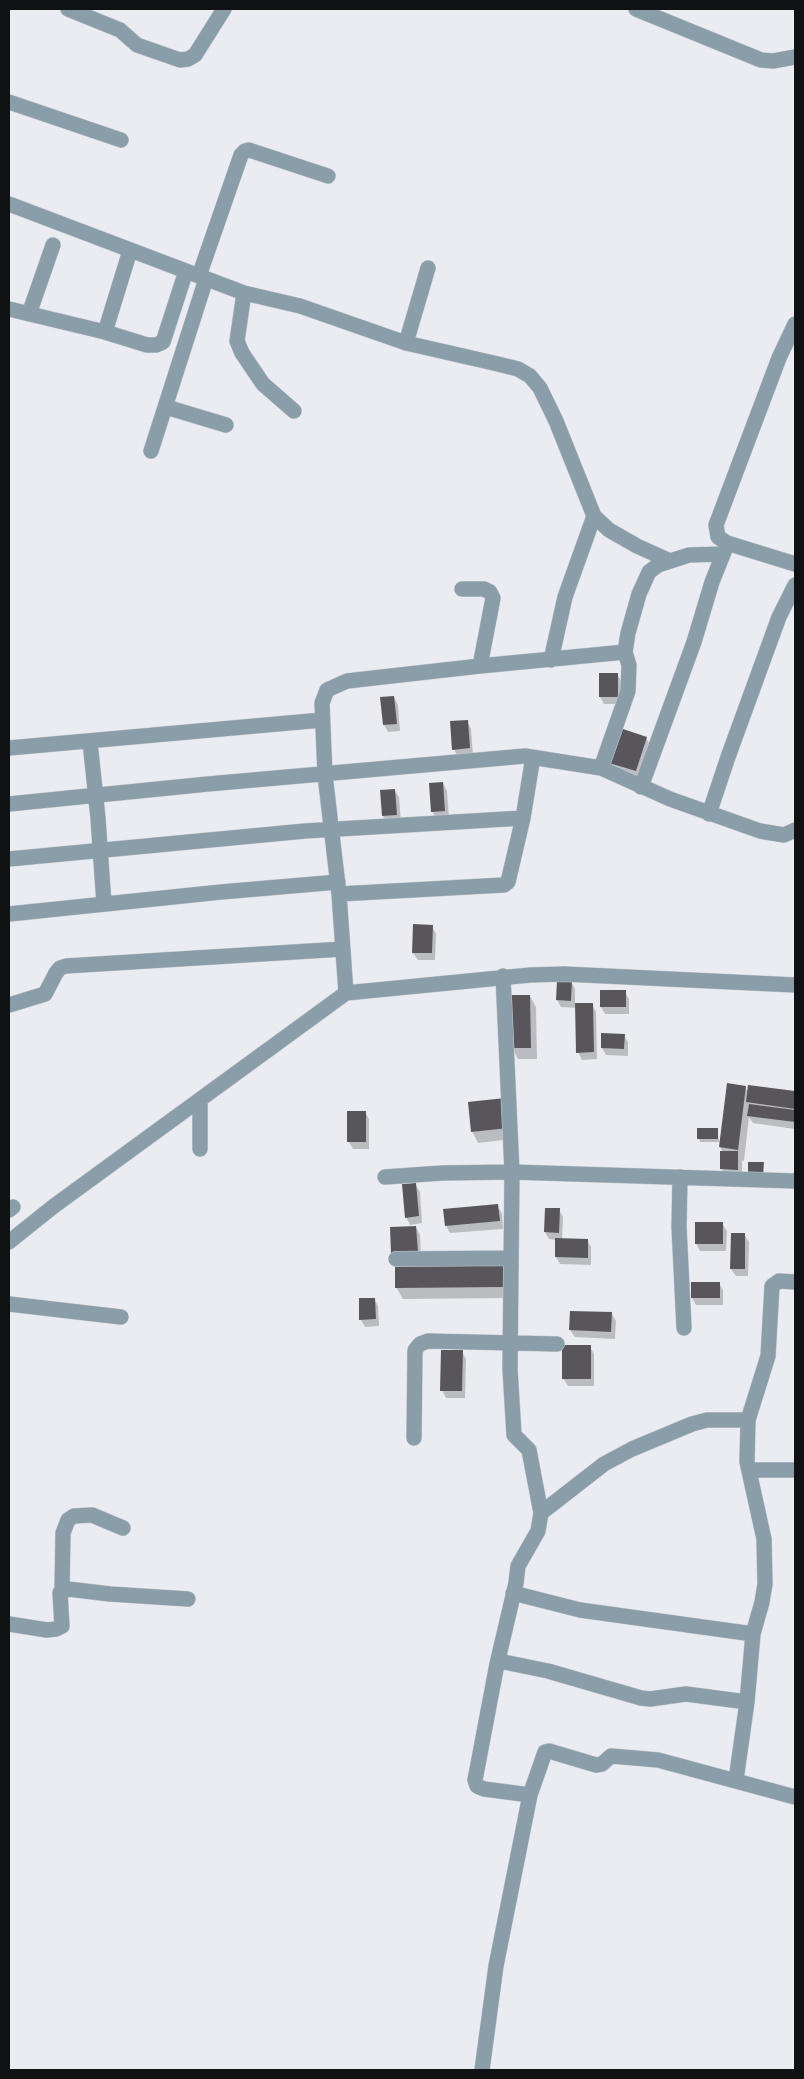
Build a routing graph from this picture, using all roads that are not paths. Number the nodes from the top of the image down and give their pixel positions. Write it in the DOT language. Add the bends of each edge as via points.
graph roads {
  1 [pos="68,9"];
  2 [pos="224,9"];
  3 [pos="636,9"];
  4 [pos="795,57"];
  5 [pos="9,102"];
  6 [pos="121,140"];
  7 [pos="328,176"];
  8 [pos="9,204"];
  9 [pos="53,245"];
  10 [pos="130,254"];
  11 [pos="428,268"];
  12 [pos="197,275"];
  13 [pos="244,292"];
  14 [pos="9,309"];
  15 [pos="29,314"];
  16 [pos="795,324"];
  17 [pos="105,332"];
  18 [pos="406,342"];
  19 [pos="166,407"];
  20 [pos="294,411"];
  21 [pos="226,425"];
  22 [pos="151,451"];
  23 [pos="594,516"];
  24 [pos="725,549"];
  25 [pos="670,561"];
  26 [pos="795,564"];
  27 [pos="795,585"];
  28 [pos="462,589"];
  29 [pos="625,652"];
  30 [pos="551,660"];
  31 [pos="480,666"];
  32 [pos="322,720"];
  33 [pos="90,742"];
  34 [pos="9,748"];
  35 [pos="529,758"];
  36 [pos="601,768"];
  37 [pos="325,775"];
  38 [pos="641,786"];
  39 [pos="96,797"];
  40 [pos="9,804"];
  41 [pos="709,814"];
  42 [pos="523,818"];
  43 [pos="331,830"];
  44 [pos="795,830"];
  45 [pos="101,850"];
  46 [pos="9,859"];
  47 [pos="338,888"];
  48 [pos="104,904"];
  49 [pos="9,914"];
  50 [pos="343,950"];
  51 [pos="503,976"];
  52 [pos="795,985"];
  53 [pos="346,993"];
  54 [pos="9,1005"];
  55 [pos="200,1102"];
  56 [pos="200,1149"];
  57 [pos="512,1172"];
  58 [pos="385,1177"];
  59 [pos="680,1178"];
  60 [pos="795,1181"];
  61 [pos="9,1242"];
  62 [pos="512,1258"];
  63 [pos="396,1259"];
  64 [pos="795,1282"];
  65 [pos="9,1304"];
  66 [pos="121,1317"];
  67 [pos="684,1328"];
  68 [pos="510,1344"];
  69 [pos="557,1344"];
  70 [pos="748,1420"];
  71 [pos="414,1438"];
  72 [pos="750,1470"];
  73 [pos="795,1470"];
  74 [pos="541,1513"];
  75 [pos="123,1528"];
  76 [pos="62,1590"];
  77 [pos="513,1593"];
  78 [pos="188,1599"];
  79 [pos="9,1624"];
  80 [pos="753,1634"];
  81 [pos="497,1664"];
  82 [pos="747,1702"];
  83 [pos="736,1780"];
  84 [pos="530,1795"];
  85 [pos="795,1797"];
  86 [pos="482,2070"];
  1 -- 2 [label="street" via="120,30 137,44 180,60 196,55"];
  3 -- 4 [label="street" via="761,60"];
  5 -- 6 [label="street"];
  7 -- 12 [label="street" via="245,151"];
  8 -- 12 [label="street"];
  9 -- 15 [label="street"];
  10 -- 17 [label="street"];
  11 -- 18 [label="street"];
  12 -- 13 [label="street"];
  12 -- 17 [label="street" via="163,342 147,345"];
  12 -- 19 [label="street"];
  13 -- 18 [label="street" via="300,306"];
  13 -- 20 [label="street" via="237,341 242,353 264,384"];
  14 -- 15 [label="street"];
  15 -- 17 [label="street"];
  16 -- 24 [label="street" via="716,525"];
  18 -- 23 [label="street" via="498,364 530,376 540,388 556,421"];
  19 -- 21 [label="street"];
  19 -- 22 [label="street"];
  23 -- 25 [label="street" via="609,530"];
  23 -- 30 [label="street" via="564,597"];
  24 -- 25 [label="street"];
  24 -- 26 [label="street"];
  24 -- 38 [label="street"];
  25 -- 29 [label="street" via="649,572 639,594"];
  27 -- 41 [label="street" via="779,617"];
  28 -- 31 [label="street" via="484,589 492,598"];
  29 -- 30 [label="street"];
  29 -- 36 [label="street" via="629,664 628,691"];
  30 -- 31 [label="street"];
  31 -- 32 [label="street" via="347,681 327,690 322,703"];
  32 -- 33 [label="street"];
  32 -- 37 [label="street"];
  33 -- 34 [label="street"];
  33 -- 39 [label="street"];
  35 -- 36 [label="street"];
  35 -- 37 [label="street" via="517,756"];
  35 -- 42 [label="street" via="532,763"];
  36 -- 38 [label="street"];
  37 -- 39 [label="street"];
  37 -- 43 [label="street"];
  38 -- 41 [label="street"];
  39 -- 40 [label="street"];
  39 -- 45 [label="street"];
  41 -- 44 [label="street" via="773,833"];
  42 -- 43 [label="street"];
  42 -- 47 [label="street" via="508,882 504,884"];
  43 -- 45 [label="street"];
  43 -- 47 [label="street"];
  45 -- 46 [label="street"];
  45 -- 48 [label="street"];
  47 -- 48 [label="street"];
  47 -- 50 [label="street"];
  48 -- 49 [label="street"];
  50 -- 53 [label="street"];
  50 -- 54 [label="street" via="66,966 56,973 45,994"];
  51 -- 52 [label="street" via="564,974"];
  51 -- 53 [label="street"];
  51 -- 57 [label="street"];
  53 -- 55 [label="street"];
  55 -- 56 [label="street"];
  55 -- 61 [label="street"];
  57 -- 58 [label="street"];
  57 -- 59 [label="street"];
  57 -- 62 [label="street"];
  59 -- 60 [label="street"];
  59 -- 67 [label="street"];
  62 -- 63 [label="street"];
  62 -- 68 [label="street"];
  64 -- 70 [label="street" via="779,1281 772,1286 768,1356"];
  65 -- 66 [label="street"];
  68 -- 69 [label="street"];
  68 -- 71 [label="street" via="428,1341 420,1344 415,1350"];
  68 -- 74 [label="street" via="514,1435 529,1450"];
  70 -- 72 [label="street" via="747,1462"];
  70 -- 74 [label="street" via="707,1420 632,1450 604,1464"];
  72 -- 73 [label="street"];
  72 -- 80 [label="street" via="764,1539 765,1563 762,1602"];
  74 -- 77 [label="street" via="538,1531 518,1566"];
  75 -- 76 [label="street" via="92,1515 74,1516 68,1520 62,1533"];
  76 -- 78 [label="street"];
  76 -- 79 [label="street" via="62,1626 47,1630"];
  77 -- 80 [label="street" via="580,1610"];
  77 -- 81 [label="street"];
  80 -- 82 [label="street"];
  81 -- 82 [label="street" via="504,1662 548,1672 641,1698 686,1694"];
  81 -- 84 [label="street" via="475,1780 477,1786 484,1789"];
  82 -- 83 [label="street"];
  83 -- 84 [label="street" via="658,1760 611,1756 596,1766 549,1750 543,1755"];
  83 -- 85 [label="street"];
  84 -- 86 [label="street" via="496,1966"];
}
